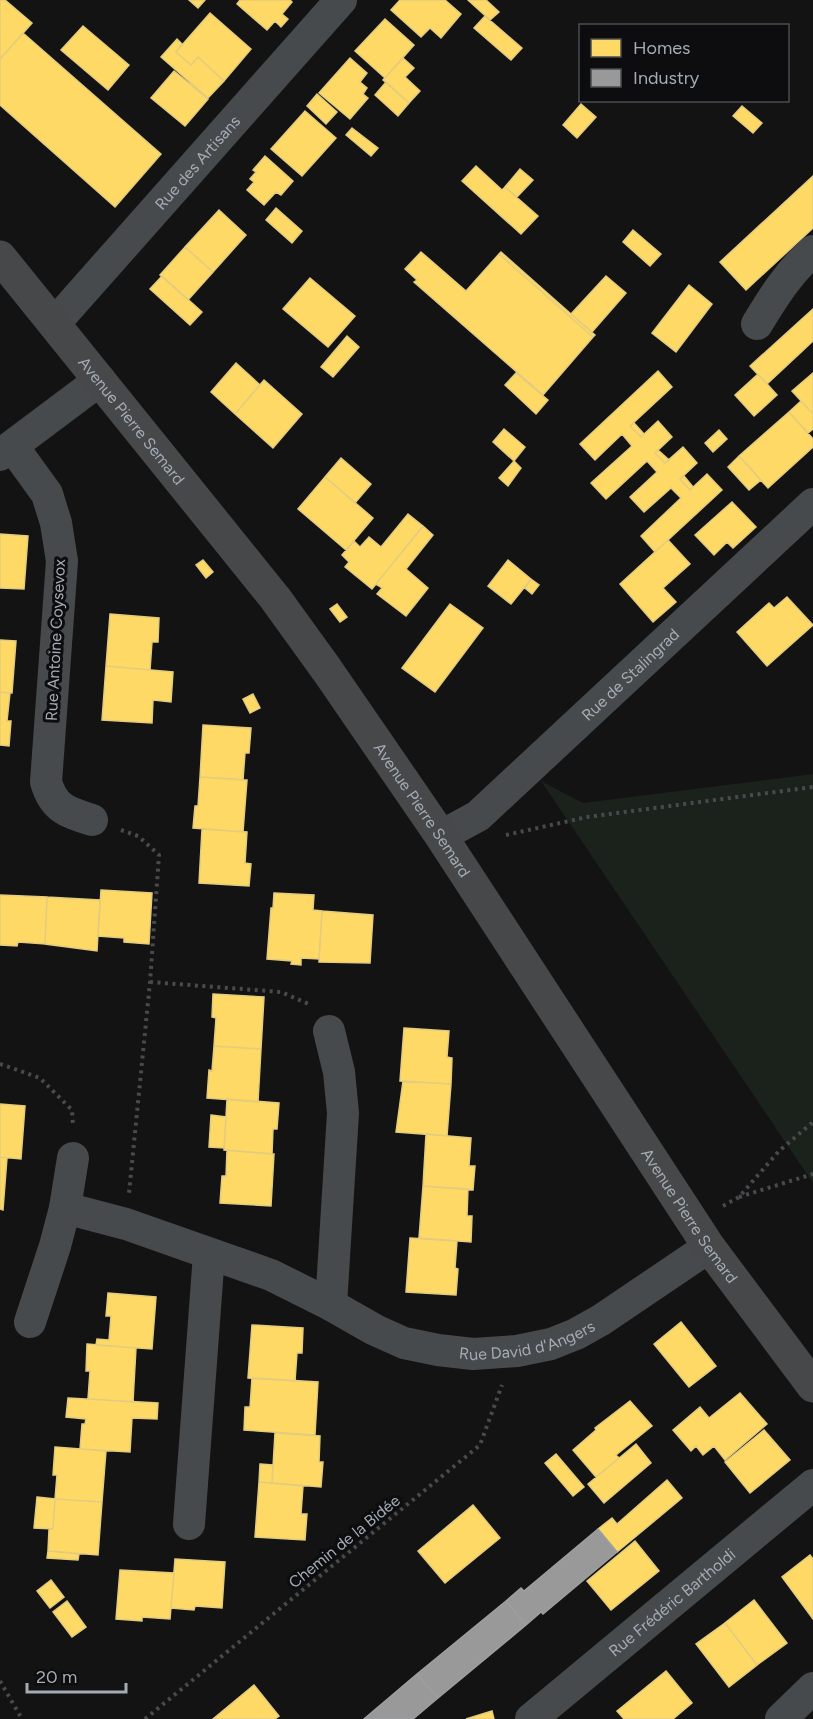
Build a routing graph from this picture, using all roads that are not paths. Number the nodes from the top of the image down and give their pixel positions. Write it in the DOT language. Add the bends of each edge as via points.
graph roads {
  1 [pos="341,0"];
  2 [pos="813,250"];
  3 [pos="0,257"];
  4 [pos="54,324"];
  5 [pos="757,324"];
  6 [pos="100,380"];
  7 [pos="6,451"];
  8 [pos="813,504"];
  9 [pos="92,820"];
  10 [pos="441,836"];
  11 [pos="329,1031"];
  12 [pos="73,1158"];
  13 [pos="65,1208"];
  14 [pos="701,1235"];
  15 [pos="209,1254"];
  16 [pos="331,1305"];
  17 [pos="30,1322"];
  18 [pos="813,1386"];
  19 [pos="813,1485"];
  20 [pos="189,1524"];
  21 [pos="813,1688"];
  22 [pos="531,1719"];
  23 [pos="781,1719"];
  1 -- 4 [label="street, Rue des Artisans"];
  2 -- 5 [label="street" via="778,289"];
  3 -- 4 [label="main road, Avenue Pierre Semard"];
  4 -- 6 [label="main road, Avenue Pierre Semard"];
  6 -- 7 [label="street"];
  6 -- 10 [label="main road, Avenue Pierre Semard" via="275,598"];
  7 -- 9 [label="street, Rue Antoine Coysevox" via="46,494 62,561 46,782 50,798 69,812"];
  8 -- 10 [label="street, Rue de Stalingrad" via="478,816"];
  10 -- 14 [label="main road, Avenue Pierre Semard"];
  11 -- 16 [label="street" via="343,1113"];
  12 -- 13 [label="street"];
  13 -- 15 [label="street, Rue David d'Angers" via="126,1224"];
  13 -- 17 [label="street"];
  14 -- 16 [label="street, Rue David d'Angers" via="601,1320 551,1344 517,1351 472,1354 404,1343"];
  14 -- 18 [label="main road, Avenue Pierre Semard"];
  15 -- 16 [label="street, Rue David d'Angers" via="271,1275"];
  15 -- 20 [label="street"];
  19 -- 22 [label="street, Rue Frédéric Bartholdi"];
  21 -- 23 [label="street"];
}
